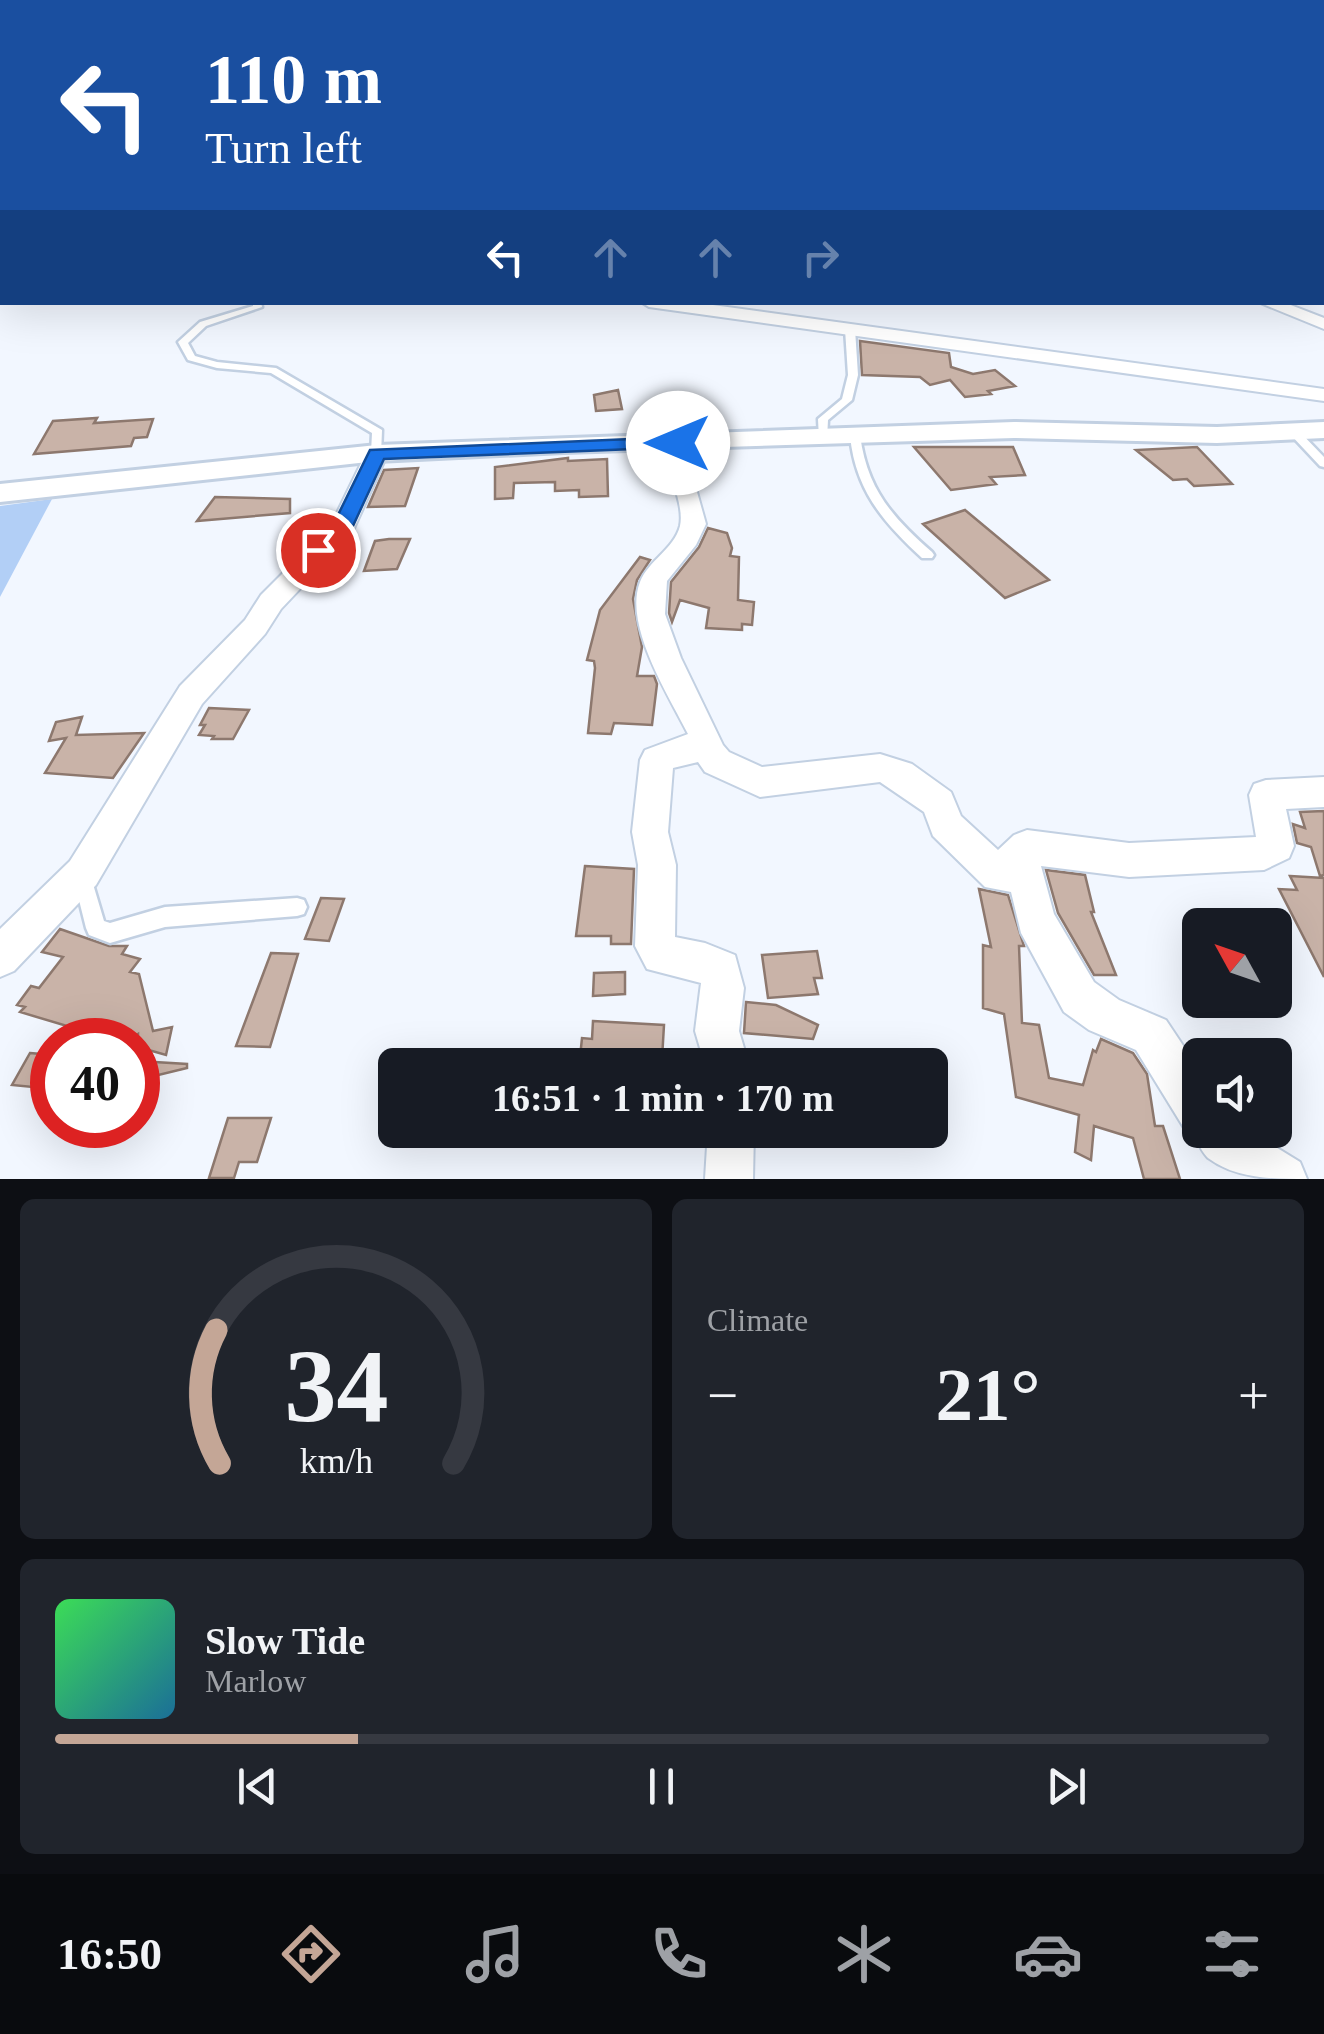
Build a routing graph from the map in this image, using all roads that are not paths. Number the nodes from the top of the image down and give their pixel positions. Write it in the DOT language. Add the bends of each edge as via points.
graph roads {
  1 [pos="257,305"];
  2 [pos="670,305"];
  3 [pos="1274,305"];
  4 [pos="1324,324"];
  5 [pos="850,329"];
  6 [pos="1324,396"];
  7 [pos="1324,430"];
  8 [pos="1293,431"];
  9 [pos="855,436"];
  10 [pos="823,437"];
  11 [pos="678,443"];
  12 [pos="377,454"];
  13 [pos="1324,464"];
  14 [pos="0,493"];
  15 [pos="927,555"];
  16 [pos="705,736"];
  17 [pos="1324,792"];
  18 [pos="1008,870"];
  19 [pos="82,875"];
  20 [pos="297,908"];
  21 [pos="0,957"];
  22 [pos="722,1048"];
  23 [pos="1182,1084"];
  24 [pos="730,1148"];
  25 [pos="1233,1148"];
  26 [pos="729,1179"];
  27 [pos="1283,1179"];
  1 -- 12 [label="lane" via="196,329 183,342 191,358 273,370 378,432"];
  2 -- 5 [label="street"];
  3 -- 4 [label="street"];
  5 -- 6 [label="street"];
  5 -- 10 [label="lane" via="853,375 846,400 823,420"];
  7 -- 8 [label="street"];
  8 -- 9 [label="street"];
  8 -- 13 [label="lane"];
  9 -- 10 [label="street"];
  9 -- 15 [label="lane" via="856,464 877,506"];
  10 -- 11 [label="street"];
  11 -- 12 [label="street"];
  11 -- 16 [label="street" via="676,471 693,524 648,599 662,650"];
  12 -- 14 [label="street"];
  12 -- 19 [label="street" via="342,528 191,695"];
  16 -- 18 [label="street" via="706,750 718,762 760,782 880,768 900,774 939,802 946,825 998,875"];
  16 -- 22 [label="street" via="694,750 657,760 650,832 657,865 655,946 662,955 720,970"];
  17 -- 18 [label="street" via="1266,795 1276,846 1264,854 1129,860 1027,847"];
  18 -- 23 [label="street" via="1028,878 1036,919 1079,997 1150,1035"];
  19 -- 20 [label="lane" via="96,928 110,933 165,917"];
  19 -- 21 [label="street"];
  24 -- 26 [label="street"];
  25 -- 27 [label="street"];
}
